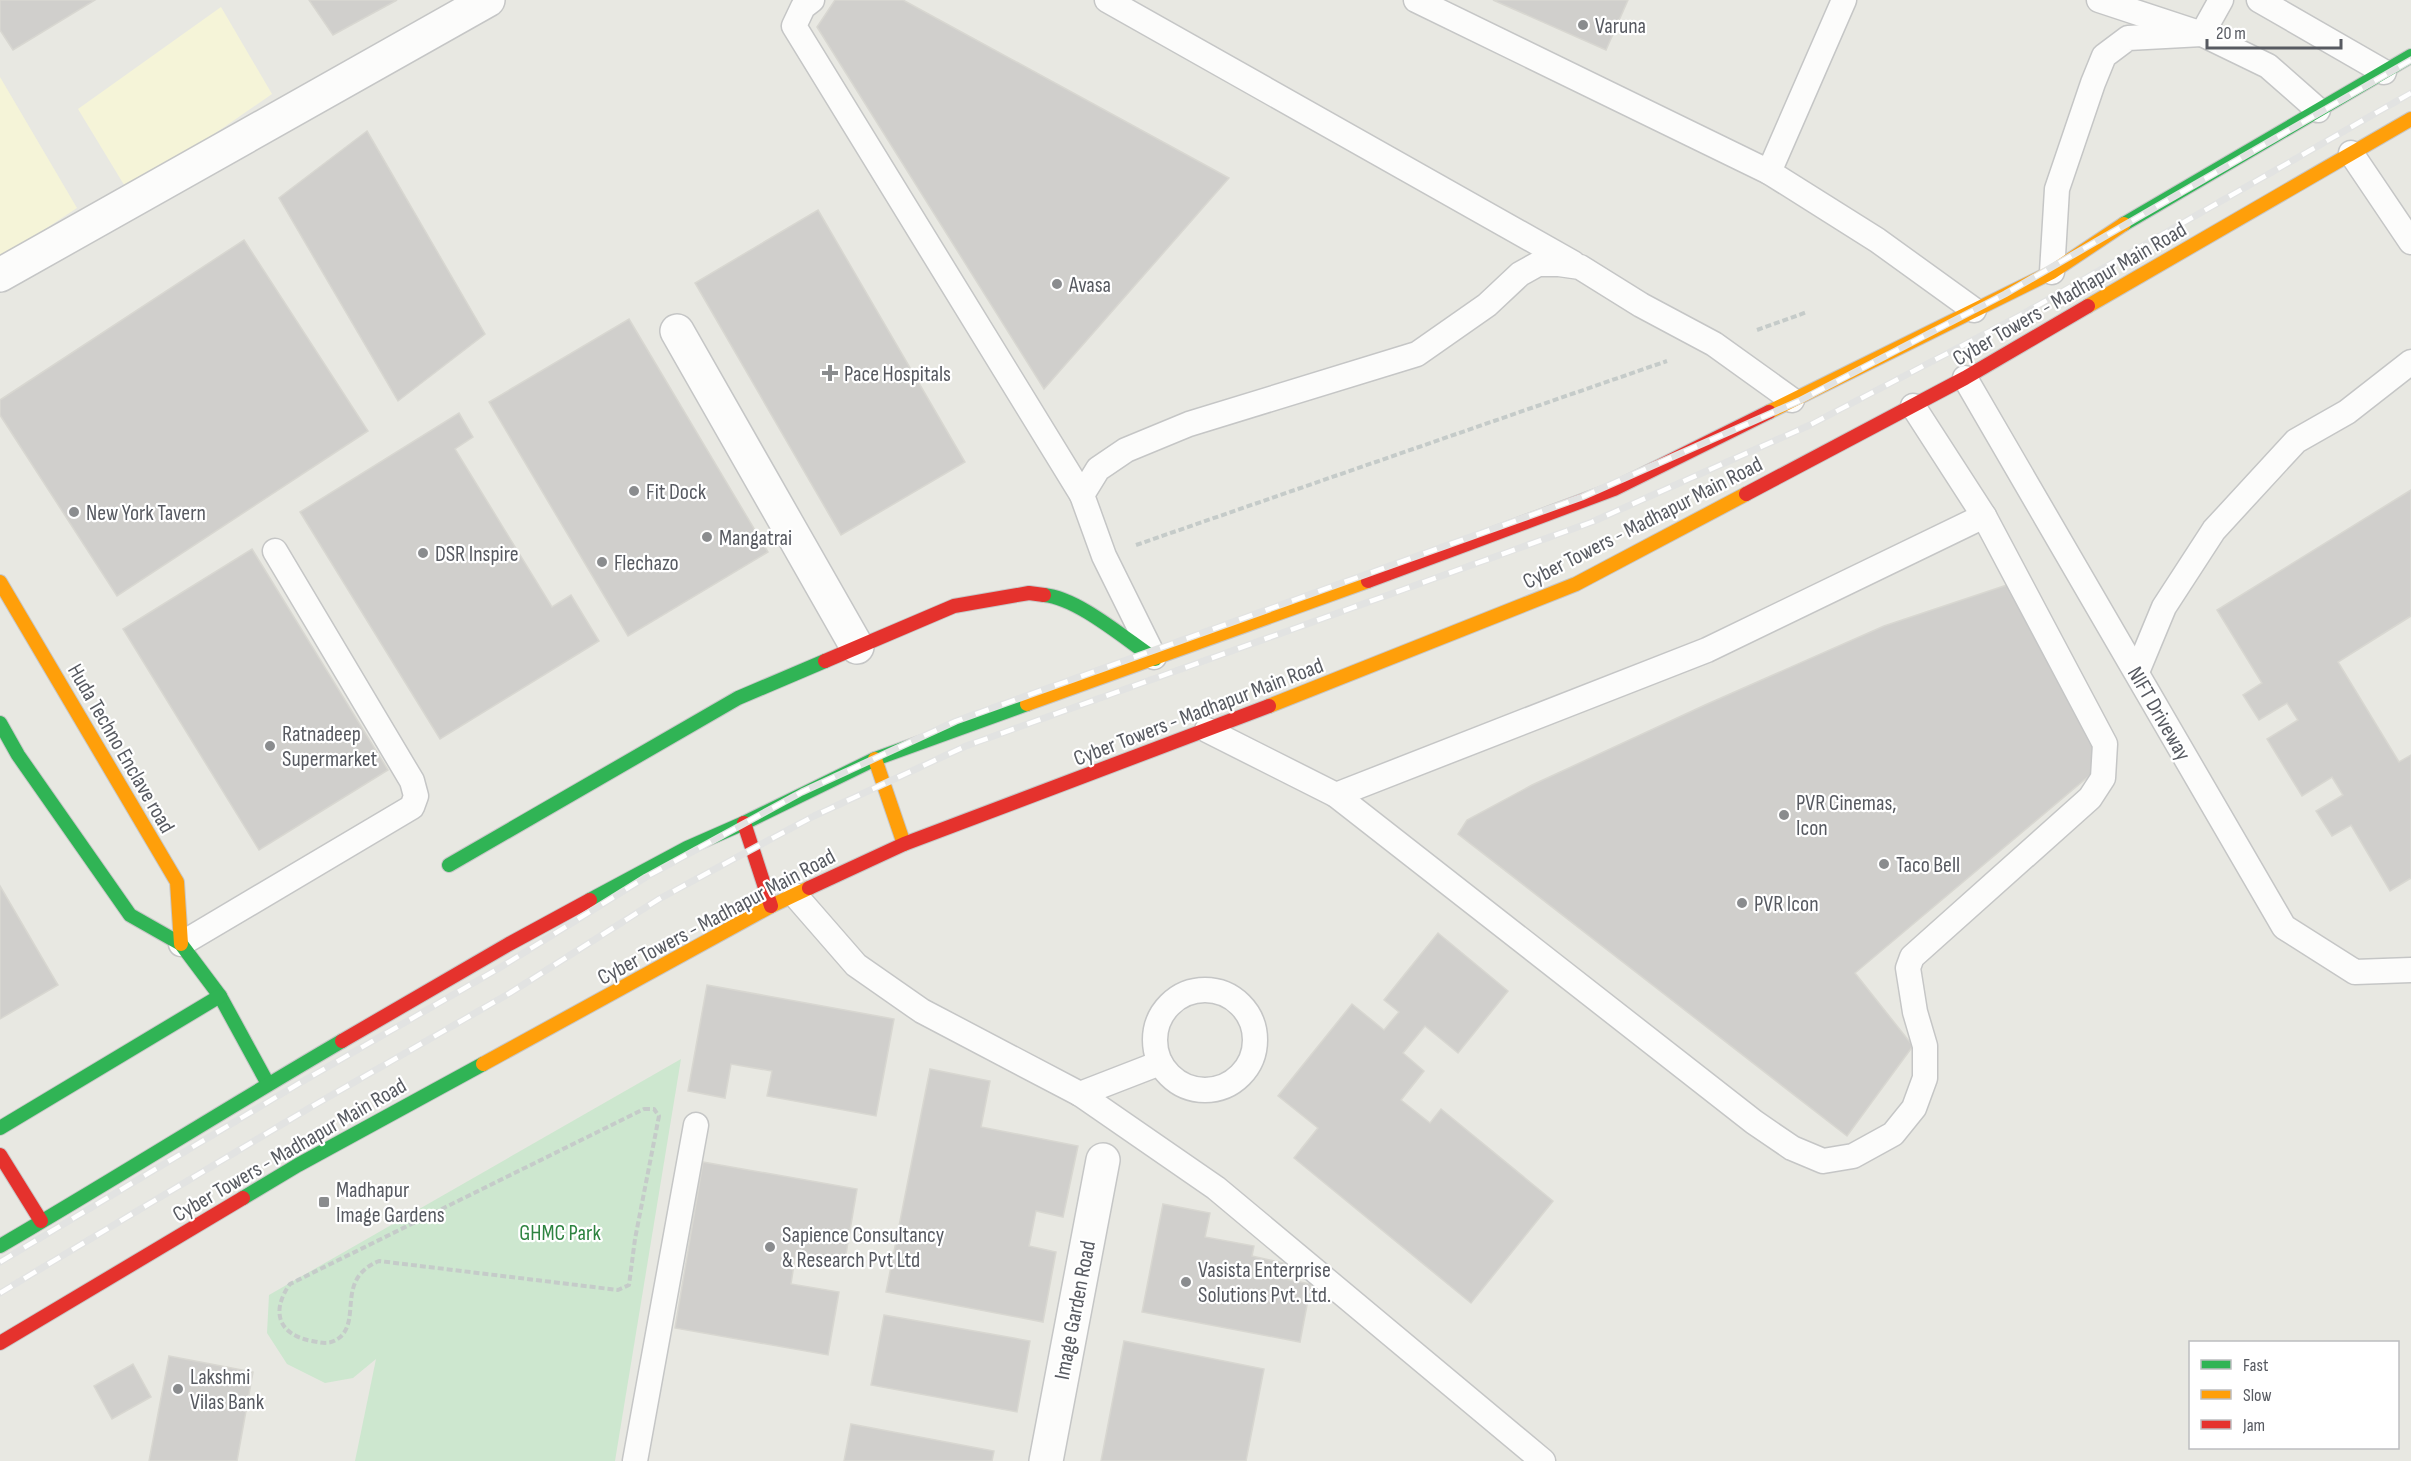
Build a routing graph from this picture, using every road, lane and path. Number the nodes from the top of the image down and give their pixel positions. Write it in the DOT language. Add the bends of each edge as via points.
graph roads {
  1 [pos="488,0"];
  2 [pos="812,0"];
  3 [pos="1107,0"];
  4 [pos="1416,0"];
  5 [pos="1844,0"];
  6 [pos="2099,0"];
  7 [pos="2221,0"];
  8 [pos="2259,0"];
  9 [pos="2202,34"];
  10 [pos="2411,56"];
  11 [pos="2384,72"];
  12 [pos="2318,110"];
  13 [pos="2411,118"];
  14 [pos="2351,153"];
  15 [pos="1769,172"];
  16 [pos="2411,242"];
  17 [pos="1580,267"];
  18 [pos="2052,272"];
  19 [pos="0,275"];
  20 [pos="1974,310"];
  21 [pos="1807,312"];
  22 [pos="677,331"];
  23 [pos="1714,344"];
  24 [pos="2411,362"];
  25 [pos="1965,378"];
  26 [pos="1792,400"];
  27 [pos="1913,406"];
  28 [pos="1082,495"];
  29 [pos="1984,516"];
  30 [pos="275,551"];
  31 [pos="1104,556"];
  32 [pos="0,582"];
  33 [pos="856,647"];
  34 [pos="1155,659"];
  35 [pos="2137,672"];
  36 [pos="0,723"];
  37 [pos="1207,730"];
  38 [pos="875,759"];
  39 [pos="1336,795"];
  40 [pos="744,823"];
  41 [pos="904,844"];
  42 [pos="449,865"];
  43 [pos="795,895"];
  44 [pos="771,906"];
  45 [pos="181,944"];
  46 [pos="2411,970"];
  47 [pos="220,996"];
  48 [pos="1160,1063"];
  49 [pos="268,1084"];
  50 [pos="1080,1094"];
  51 [pos="696,1125"];
  52 [pos="0,1128"];
  53 [pos="0,1155"];
  54 [pos="1103,1160"];
  55 [pos="41,1221"];
  56 [pos="0,1246"];
  57 [pos="0,1343"];
  58 [pos="328,1344"];
  59 [pos="635,1461"];
  60 [pos="1046,1461"];
  61 [pos="1543,1461"];
  1 -- 19 [label="street"];
  2 -- 28 [label="lane" via="803,7 794,26"];
  3 -- 17 [label="lane"];
  4 -- 15 [label="lane"];
  5 -- 15 [label="lane"];
  6 -- 9 [label="lane"];
  7 -- 9 [label="lane"];
  8 -- 11 [label="lane"];
  9 -- 12 [label="lane" via="2268,66"];
  9 -- 18 [label="lane" via="2128,38 2104,56 2057,189"];
  10 -- 11 [label="main road, Cyber Towers - Madhapur Main Road"];
  11 -- 12 [label="main road, Cyber Towers - Madhapur Main Road"];
  12 -- 18 [label="main road, Cyber Towers - Madhapur Main Road" via="2124,224"];
  13 -- 14 [label="main road, Cyber Towers - Madhapur Main Road"];
  14 -- 16 [label="lane"];
  14 -- 25 [label="main road, Cyber Towers - Madhapur Main Road"];
  15 -- 20 [label="lane" via="1877,240"];
  17 -- 23 [label="lane"];
  17 -- 28 [label="lane" via="1538,264 1417,354 1189,424 1126,450 1098,469"];
  18 -- 20 [label="main road, Cyber Towers - Madhapur Main Road"];
  20 -- 26 [label="main road, Cyber Towers - Madhapur Main Road"];
  21 -- 23 [label="path"];
  22 -- 33 [label="street"];
  23 -- 26 [label="lane"];
  23 -- 31 [label="path"];
  24 -- 35 [label="lane" via="2347,412 2296,441 2214,530 2164,607"];
  25 -- 27 [label="main road, Cyber Towers - Madhapur Main Road"];
  25 -- 35 [label="lane, NIFT Driveway"];
  26 -- 34 [label="main road, Cyber Towers - Madhapur Main Road" via="1614,489"];
  27 -- 29 [label="lane"];
  27 -- 37 [label="main road, Cyber Towers - Madhapur Main Road" via="1576,584"];
  28 -- 31 [label="lane"];
  29 -- 39 [label="lane" via="1707,650"];
  29 -- 39 [label="lane" via="2105,744 2103,778 2090,798 1912,957 1908,968 1925,1046 1925,1078 1914,1107 1893,1134 1853,1156 1823,1161 1792,1148 1754,1122"];
  30 -- 45 [label="lane" via="412,781 416,796 412,807"];
  31 -- 34 [label="lane"];
  32 -- 45 [label="main road, Huda Techno Enclave road" via="177,882"];
  33 -- 34 [label="main road" via="954,606 1029,593 1058,596"];
  33 -- 42 [label="main road" via="738,698"];
  34 -- 38 [label="main road, Cyber Towers - Madhapur Main Road"];
  35 -- 46 [label="lane, NIFT Driveway" via="2284,927 2355,972"];
  36 -- 45 [label="main road" via="18,755 130,915"];
  37 -- 39 [label="lane"];
  37 -- 41 [label="main road, Cyber Towers - Madhapur Main Road"];
  38 -- 40 [label="main road, Cyber Towers - Madhapur Main Road"];
  38 -- 41 [label="main road"];
  40 -- 44 [label="main road"];
  40 -- 49 [label="main road, Cyber Towers - Madhapur Main Road" via="687,848 509,944"];
  41 -- 43 [label="main road, Cyber Towers - Madhapur Main Road"];
  43 -- 44 [label="main road, Cyber Towers - Madhapur Main Road"];
  43 -- 50 [label="lane" via="856,965 922,1011"];
  44 -- 57 [label="main road, Cyber Towers - Madhapur Main Road" via="297,1165"];
  45 -- 47 [label="main road"];
  47 -- 49 [label="main road"];
  47 -- 52 [label="main road"];
  48 -- 48 [label="lane" via="1156,1029 1174,1001 1188,993 1205,989 1237,1000 1255,1028 1252,1061 1230,1085 1215,1091 1183,1086"];
  48 -- 50 [label="lane"];
  49 -- 55 [label="main road, Cyber Towers - Madhapur Main Road"];
  50 -- 61 [label="lane" via="1216,1188"];
  51 -- 59 [label="lane"];
  53 -- 55 [label="main road"];
  54 -- 60 [label="street, Image Garden Road"];
  55 -- 56 [label="main road, Cyber Towers - Madhapur Main Road"];
  58 -- 58 [label="path" via="340,1338 347,1327 350,1293 357,1279 367,1266 379,1261 624,1289 629,1285 659,1116 654,1108 644,1109 290,1284 280,1304 280,1320 286,1330 301,1339"];
}
